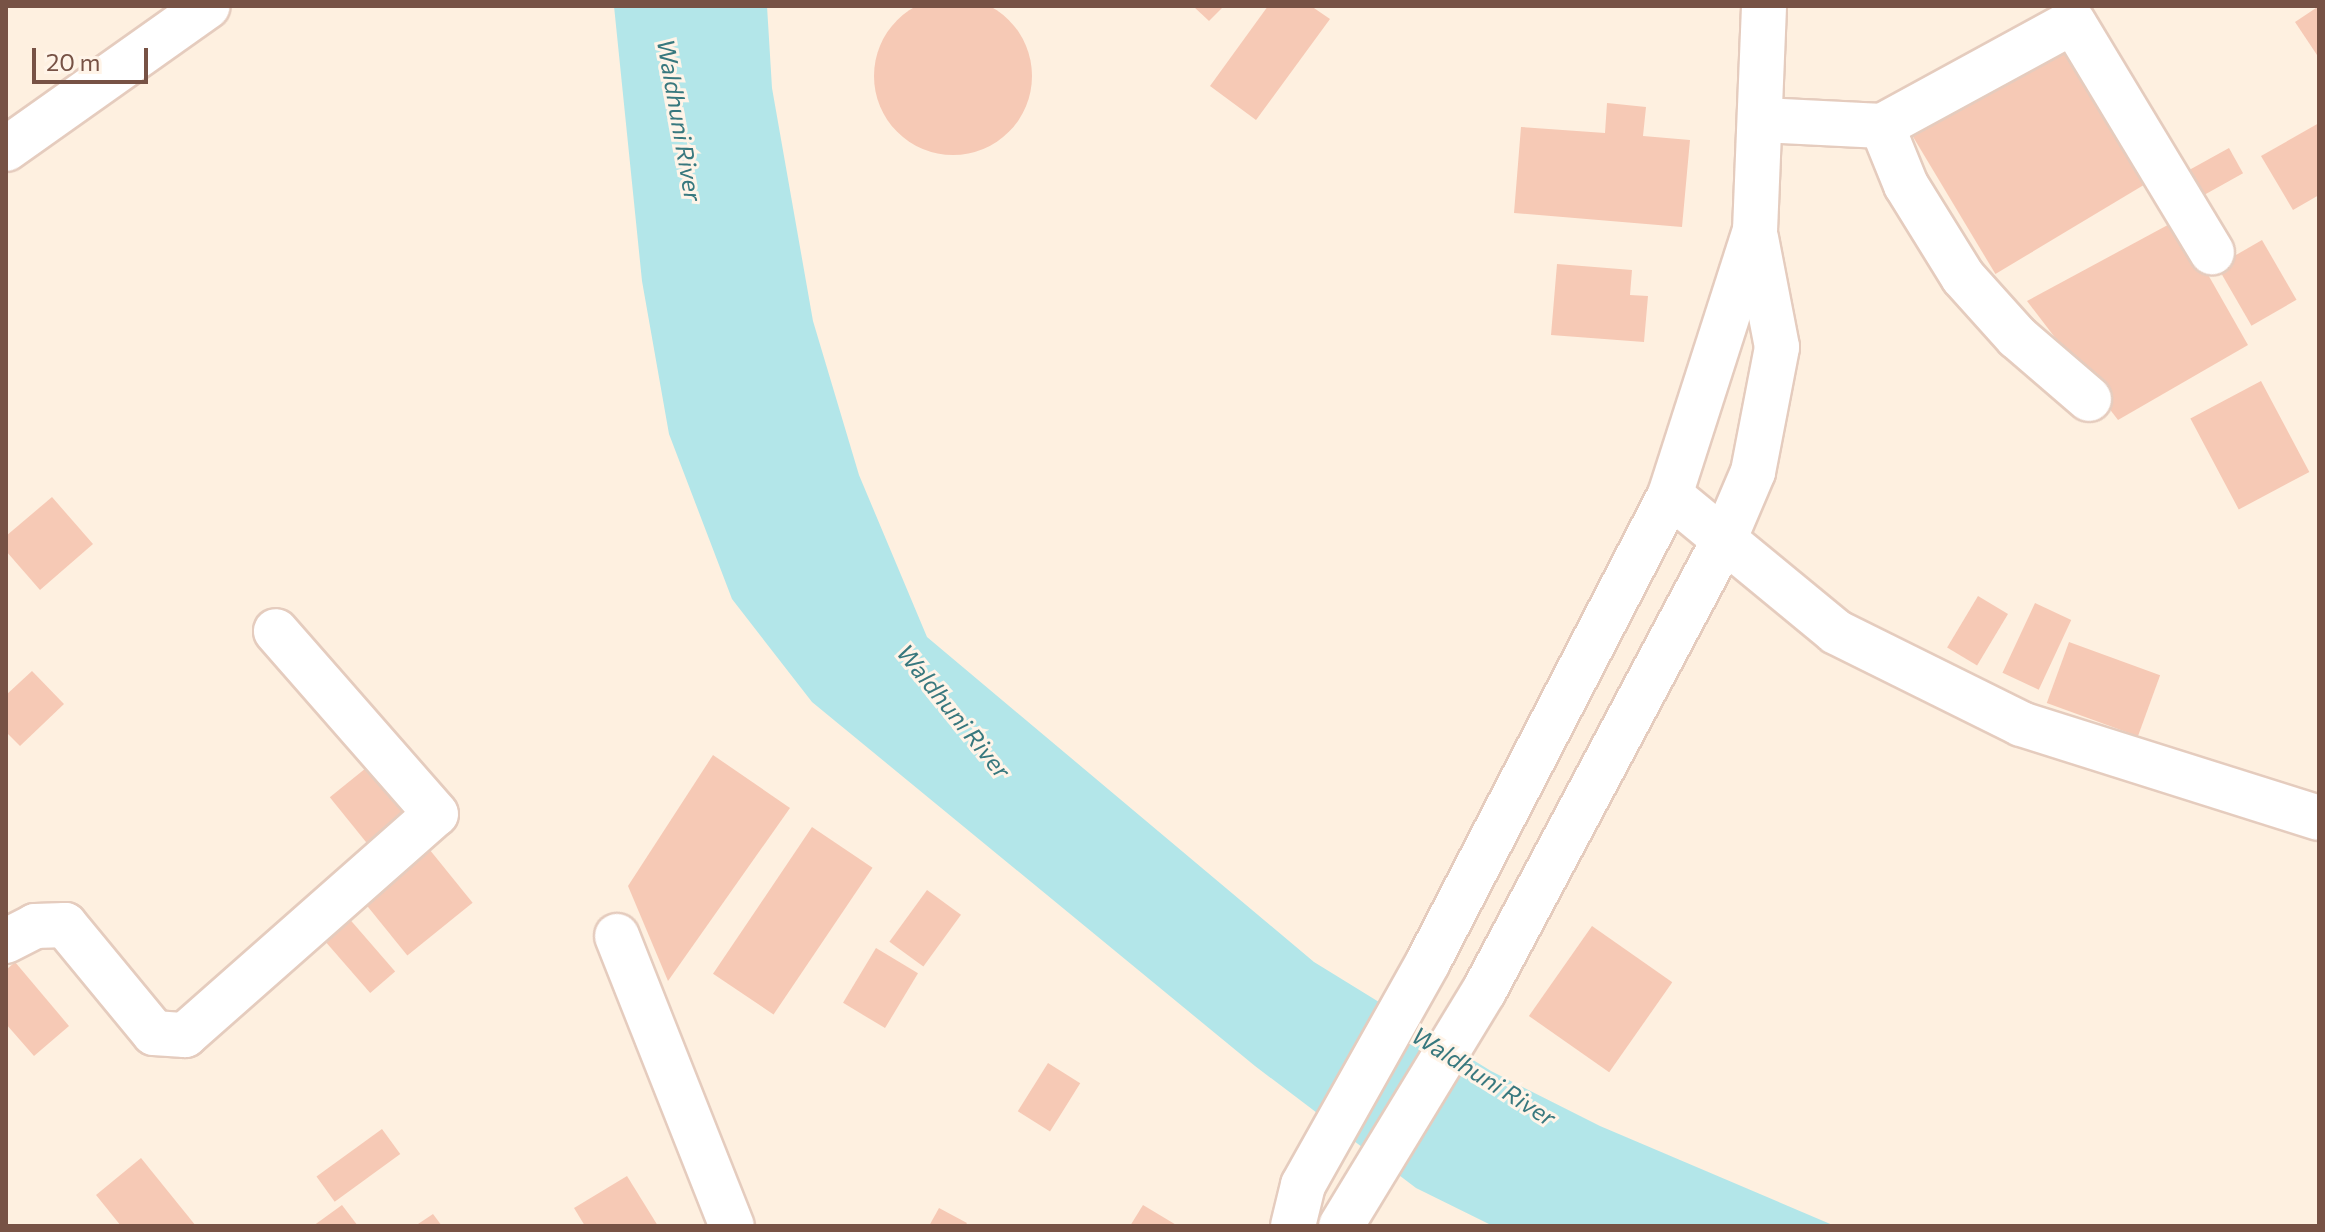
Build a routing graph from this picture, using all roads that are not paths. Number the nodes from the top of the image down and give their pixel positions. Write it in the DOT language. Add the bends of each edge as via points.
graph roads {
  1 [pos="208,6"];
  2 [pos="1764,6"];
  3 [pos="1762,120"];
  4 [pos="1882,126"];
  5 [pos="6,149"];
  6 [pos="1755,231"];
  7 [pos="2212,252"];
  8 [pos="2089,399"];
  9 [pos="1670,495"];
  10 [pos="1724,540"];
  11 [pos="276,631"];
  12 [pos="2319,818"];
  13 [pos="617,936"];
  14 [pos="6,941"];
  15 [pos="1298,1206"];
  16 [pos="1348,1217"];
  17 [pos="732,1226"];
  1 -- 5 [label="street"];
  2 -- 3 [label="street"];
  3 -- 4 [label="street"];
  3 -- 6 [label="street"];
  4 -- 7 [label="street" via="2073,22"];
  4 -- 8 [label="street" via="1906,185 1963,277 2017,337"];
  6 -- 9 [label="street"];
  6 -- 10 [label="street" via="1777,347 1753,472"];
  9 -- 10 [label="street"];
  9 -- 15 [label="street"];
  10 -- 12 [label="street" via="1836,632 2021,724"];
  10 -- 16 [label="street" via="1484,991"];
  11 -- 14 [label="street" via="436,814 185,1035 154,1033 65,925 35,926"];
  13 -- 17 [label="street"];
}
